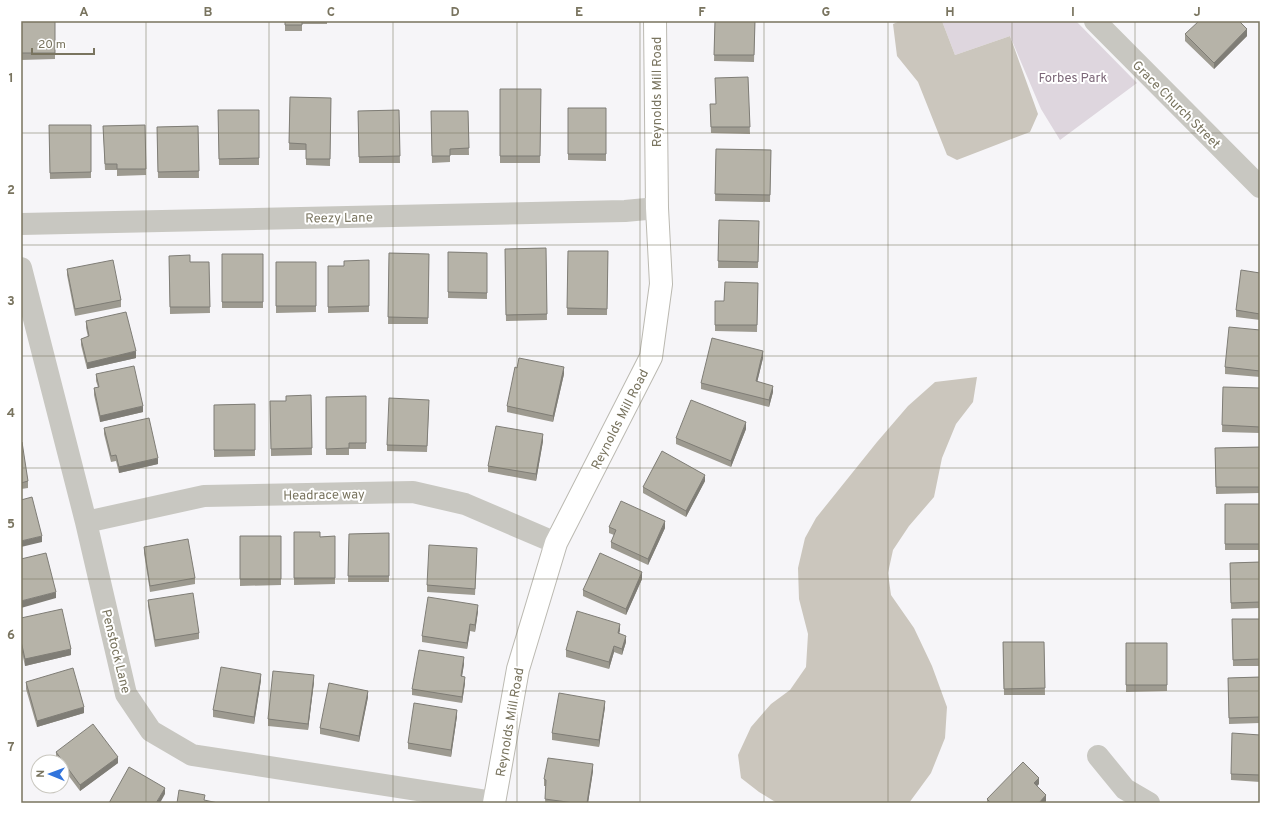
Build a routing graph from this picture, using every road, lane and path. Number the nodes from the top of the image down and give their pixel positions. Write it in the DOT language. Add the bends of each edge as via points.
graph roads {
  1 [pos="655,21"];
  2 [pos="1095,21"];
  3 [pos="1260,187"];
  4 [pos="656,208"];
  5 [pos="21,224"];
  6 [pos="21,268"];
  7 [pos="86,522"];
  8 [pos="556,543"];
  9 [pos="1098,756"];
  10 [pos="494,803"];
  11 [pos="1149,803"];
  1 -- 4 [label="street, Reynolds Mill Road"];
  2 -- 3 [label="street, Grace Church Street"];
  4 -- 5 [label="street, Reezy Lane" via="609,212"];
  4 -- 8 [label="street, Reynolds Mill Road" via="661,284 651,357"];
  6 -- 7 [label="street, Penstock Lane"];
  7 -- 8 [label="street, Headrace way" via="204,496 413,492 465,504"];
  7 -- 10 [label="street, Penstock Lane" via="126,694 151,731 192,755"];
  8 -- 10 [label="street, Reynolds Mill Road" via="518,669"];
  9 -- 11 [label="street" via="1125,789"];
}
